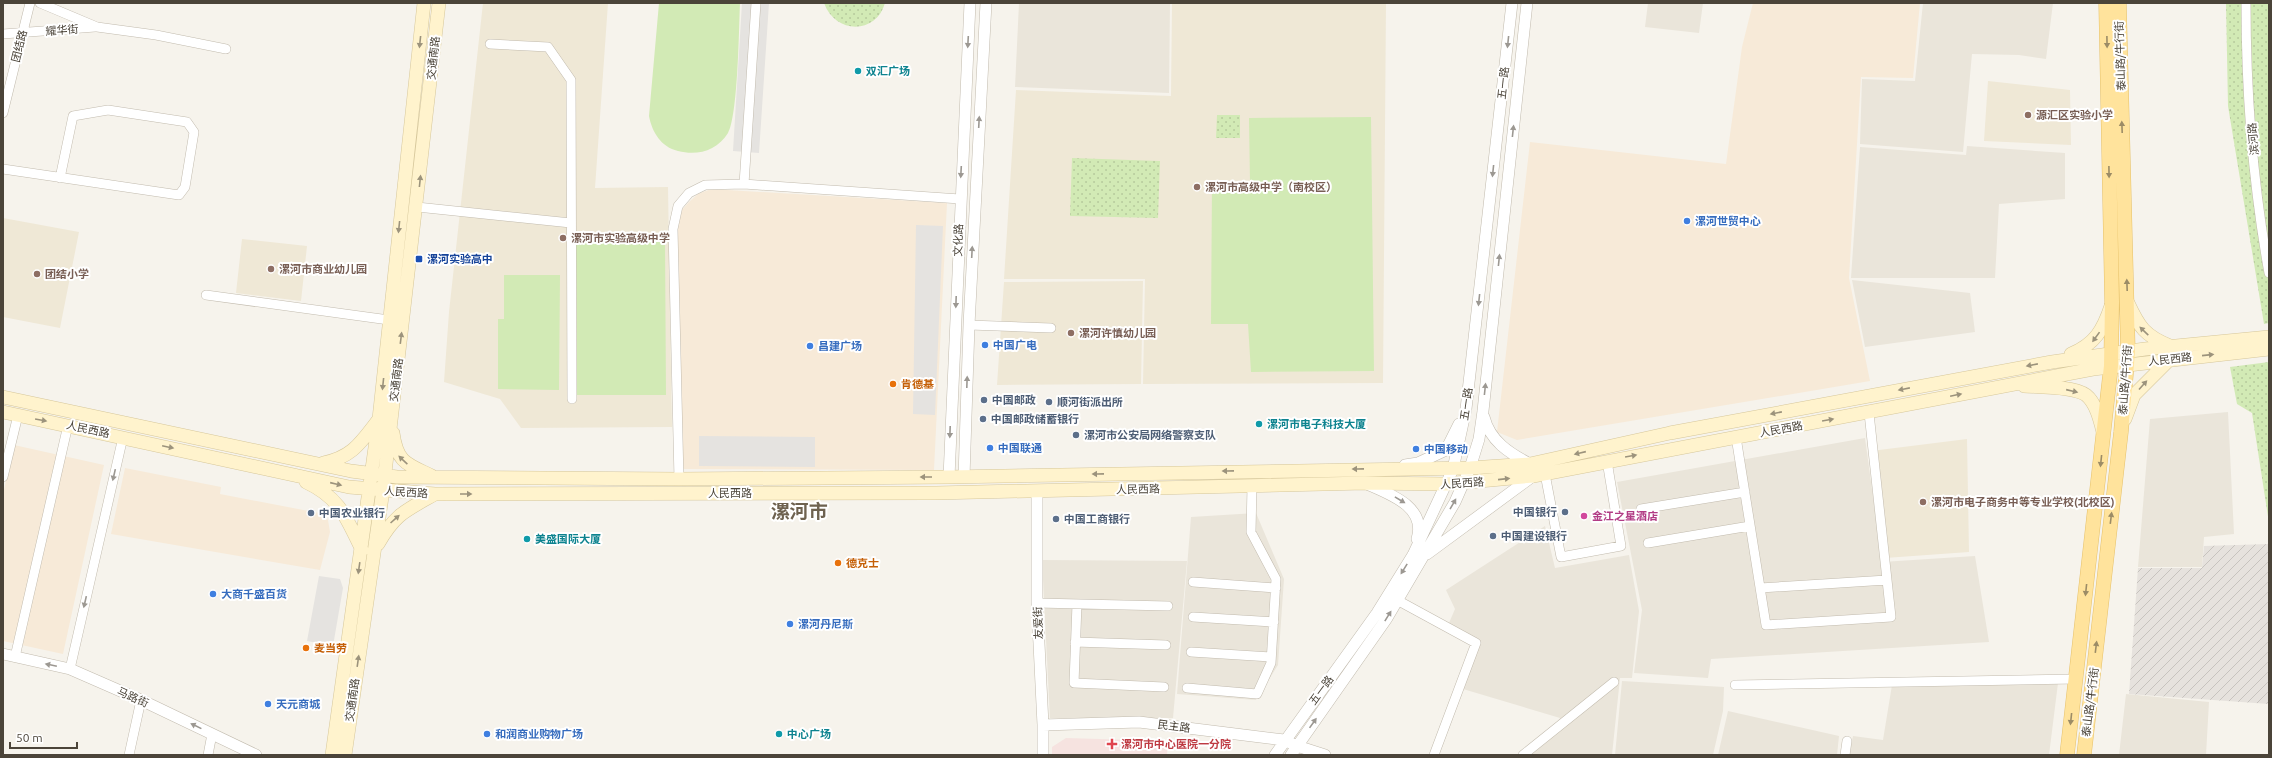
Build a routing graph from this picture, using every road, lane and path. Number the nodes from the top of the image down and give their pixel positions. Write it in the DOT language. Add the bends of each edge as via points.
graph roads {
  1 [pos="30,3"];
  2 [pos="40,3"];
  3 [pos="424,3"];
  4 [pos="439,3"];
  5 [pos="756,3"];
  6 [pos="970,3"];
  7 [pos="986,3"];
  8 [pos="1512,3"];
  9 [pos="1527,3"];
  10 [pos="2106,3"];
  11 [pos="2119,3"];
  12 [pos="2246,3"];
  13 [pos="97,27"];
  14 [pos="22,32"];
  15 [pos="3,34"];
  16 [pos="490,44"];
  17 [pos="226,48"];
  18 [pos="3,113"];
  19 [pos="3,169"];
  20 [pos="60,178"];
  21 [pos="744,184"];
  22 [pos="960,199"];
  23 [pos="417,207"];
  24 [pos="571,223"];
  25 [pos="2269,274"];
  26 [pos="206,295"];
  27 [pos="2112,302"];
  28 [pos="2128,303"];
  29 [pos="389,320"];
  30 [pos="969,325"];
  31 [pos="1051,328"];
  32 [pos="2269,337"];
  33 [pos="2269,349"];
  34 [pos="2171,352"];
  35 [pos="2128,358"];
  36 [pos="2112,360"];
  37 [pos="2052,362"];
  38 [pos="2006,384"];
  39 [pos="3,397"];
  40 [pos="572,399"];
  41 [pos="1466,409"];
  42 [pos="1483,411"];
  43 [pos="3,412"];
  44 [pos="1869,413"];
  45 [pos="18,415"];
  46 [pos="385,420"];
  47 [pos="68,425"];
  48 [pos="2121,432"];
  49 [pos="2104,434"];
  50 [pos="123,437"];
  51 [pos="1736,437"];
  52 [pos="949,461"];
  53 [pos="1606,461"];
  54 [pos="964,462"];
  55 [pos="320,464"];
  56 [pos="1470,468"];
  57 [pos="1379,469"];
  58 [pos="1453,469"];
  59 [pos="282,472"];
  60 [pos="1536,472"];
  61 [pos="378,475"];
  62 [pos="3,477"];
  63 [pos="949,477"];
  64 [pos="964,477"];
  65 [pos="437,478"];
  66 [pos="679,479"];
  67 [pos="1365,483"];
  68 [pos="1465,483"];
  69 [pos="1447,484"];
  70 [pos="1252,486"];
  71 [pos="377,490"];
  72 [pos="1036,491"];
  73 [pos="1745,492"];
  74 [pos="435,494"];
  75 [pos="1641,509"];
  76 [pos="1750,526"];
  77 [pos="1648,543"];
  78 [pos="368,550"];
  79 [pos="1418,556"];
  80 [pos="1886,580"];
  81 [pos="1193,582"];
  82 [pos="1276,588"];
  83 [pos="1760,588"];
  84 [pos="1398,600"];
  85 [pos="1037,603"];
  86 [pos="1077,604"];
  87 [pos="1168,606"];
  88 [pos="1193,617"];
  89 [pos="1274,622"];
  90 [pos="1075,642"];
  91 [pos="1166,645"];
  92 [pos="1191,652"];
  93 [pos="3,654"];
  94 [pos="15,657"];
  95 [pos="1271,657"];
  96 [pos="70,669"];
  97 [pos="2076,679"];
  98 [pos="1614,682"];
  99 [pos="1735,686"];
  100 [pos="1164,687"];
  101 [pos="1187,688"];
  102 [pos="141,700"];
  103 [pos="1043,725"];
  104 [pos="212,734"];
  105 [pos="1284,740"];
  106 [pos="1847,741"];
  107 [pos="1294,751"];
  108 [pos="129,755"];
  109 [pos="208,755"];
  110 [pos="256,755"];
  111 [pos="332,755"];
  112 [pos="345,755"];
  113 [pos="1043,755"];
  114 [pos="1275,755"];
  115 [pos="1325,755"];
  116 [pos="1434,755"];
  117 [pos="1523,755"];
  118 [pos="1845,755"];
  119 [pos="2067,755"];
  120 [pos="2084,755"];
  1 -- 14 [label="street, 团结路"];
  2 -- 13 [label="street"];
  3 -- 29 [label="main road, 交通南路, one-way"];
  23 -- 4 [label="main road, 交通南路, one-way"];
  5 -- 21 [label="street"];
  6 -- 22 [label="street, 文化路, one-way"];
  30 -- 7 [label="street, 文化路, one-way"];
  8 -- 41 [label="street, 五一路, one-way"];
  42 -- 9 [label="street, 五一路, one-way"];
  10 -- 27 [label="main road, 泰山路/牛行街, one-way"];
  28 -- 11 [label="main road, 泰山路/牛行街, one-way"];
  12 -- 25 [label="street, 滨河路" via="2247,76 2261,229"];
  13 -- 14 [label="street, 耀华街"];
  13 -- 17 [label="street"];
  14 -- 15 [label="street, 耀华街"];
  14 -- 18 [label="street, 团结路"];
  16 -- 24 [label="street" via="548,46 571,80"];
  19 -- 20 [label="street"];
  20 -- 20 [label="street" via="179,195 185,187 194,132 187,122 108,110 73,116"];
  21 -- 22 [label="street"];
  21 -- 66 [label="street" via="704,185 689,193 678,206 674,219"];
  22 -- 52 [label="street, 文化路, one-way"];
  23 -- 24 [label="street"];
  46 -- 23 [label="main road, 交通南路, one-way"];
  24 -- 40 [label="street"];
  26 -- 29 [label="street"];
  27 -- 36 [label="main road, 泰山路/牛行街"];
  27 -- 37 [label="main road, one-way" via="2102,328 2090,344"];
  34 -- 28 [label="main road, one-way" via="2138,325"];
  28 -- 35 [label="main road, 泰山路/牛行街"];
  29 -- 46 [label="main road, 交通南路, one-way"];
  30 -- 31 [label="street"];
  54 -- 30 [label="street, 文化路, one-way"];
  32 -- 34 [label="main road, 人民西路"];
  34 -- 33 [label="main road, 人民西路, one-way"];
  34 -- 35 [label="main road, 人民西路"];
  48 -- 34 [label="main road, one-way" via="2134,395"];
  35 -- 36 [label="main road, 人民西路"];
  35 -- 48 [label="main road, 泰山路/牛行街"];
  36 -- 37 [label="main road, 人民西路"];
  36 -- 38 [label="main road, 人民西路"];
  36 -- 49 [label="main road, 泰山路/牛行街"];
  37 -- 60 [label="main road, 人民西路, one-way" via="1670,432"];
  44 -- 38 [label="main road, 人民西路, one-way"];
  38 -- 49 [label="main road, one-way" via="2066,390 2086,395 2099,416"];
  39 -- 55 [label="main road, 人民西路"];
  41 -- 57 [label="street" via="1446,450 1418,463"];
  41 -- 58 [label="street, 五一路"];
  42 -- 56 [label="street, 五一路" via="1479,439"];
  42 -- 60 [label="street" via="1487,430 1510,454"];
  43 -- 45 [label="main road, 人民西路"];
  51 -- 44 [label="main road, 人民西路, one-way"];
  44 -- 80 [label="street"];
  45 -- 47 [label="main road, 人民西路, one-way"];
  45 -- 62 [label="street"];
  46 -- 55 [label="main road" via="352,452 340,460"];
  46 -- 61 [label="main road, 交通南路"];
  65 -- 46 [label="main road, one-way" via="410,466 399,457"];
  47 -- 50 [label="main road, 人民西路"];
  47 -- 94 [label="street"];
  120 -- 48 [label="main road, 泰山路/牛行街, one-way"];
  49 -- 97 [label="main road, 泰山路/牛行街, one-way"];
  50 -- 59 [label="main road, 人民西路, one-way"];
  50 -- 96 [label="street, one-way"];
  53 -- 51 [label="main road, 人民西路, one-way"];
  51 -- 73 [label="street"];
  52 -- 54 [label="street"];
  52 -- 63 [label="street, 文化路"];
  53 -- 60 [label="main road, 人民西路"];
  53 -- 60 [label="street" via="1621,546 1562,557"];
  54 -- 64 [label="street, 文化路"];
  55 -- 61 [label="main road, 人民西路"];
  56 -- 58 [label="main road, 人民西路"];
  56 -- 60 [label="main road, 人民西路"];
  56 -- 68 [label="street, 五一路"];
  57 -- 58 [label="main road, 人民西路"];
  57 -- 64 [label="main road, 人民西路, one-way"];
  58 -- 69 [label="street, 五一路"];
  59 -- 71 [label="main road, 人民西路, one-way"];
  59 -- 78 [label="main road" via="324,491 343,512"];
  68 -- 60 [label="main road, 人民西路, one-way"];
  60 -- 79 [label="street"];
  61 -- 65 [label="main road, 人民西路"];
  61 -- 71 [label="main road, 交通南路"];
  63 -- 64 [label="main road, 人民西路"];
  63 -- 66 [label="main road, 人民西路, one-way"];
  65 -- 66 [label="main road, 人民西路"];
  67 -- 69 [label="main road, 人民西路"];
  67 -- 70 [label="main road, 人民西路"];
  67 -- 79 [label="street, one-way" via="1405,502 1413,512 1418,522"];
  68 -- 69 [label="main road, 人民西路"];
  79 -- 68 [label="street, 五一路, one-way"];
  69 -- 79 [label="street, 五一路"];
  70 -- 72 [label="main road, 人民西路"];
  70 -- 82 [label="street" via="1251,532 1276,579"];
  71 -- 74 [label="main road, 人民西路"];
  71 -- 78 [label="main road, 交通南路"];
  74 -- 72 [label="main road, 人民西路, one-way"];
  72 -- 85 [label="street, 友爱街"];
  73 -- 75 [label="street"];
  73 -- 76 [label="street"];
  78 -- 74 [label="main road, one-way" via="396,517"];
  76 -- 77 [label="street"];
  76 -- 83 [label="street"];
  78 -- 111 [label="main road, 交通南路, one-way"];
  112 -- 78 [label="main road, 交通南路, one-way"];
  79 -- 84 [label="street, 五一路"];
  79 -- 105 [label="street, 五一路, one-way"];
  80 -- 83 [label="street"];
  80 -- 83 [label="street" via="1891,617 1766,625"];
  81 -- 82 [label="street"];
  82 -- 89 [label="street"];
  107 -- 84 [label="street, 五一路, one-way"];
  84 -- 116 [label="street" via="1476,643"];
  85 -- 86 [label="street"];
  85 -- 103 [label="street, 友爱街"];
  86 -- 87 [label="street"];
  86 -- 90 [label="street"];
  88 -- 89 [label="street"];
  89 -- 95 [label="street"];
  90 -- 91 [label="street"];
  90 -- 100 [label="street" via="1074,683"];
  92 -- 95 [label="street"];
  93 -- 94 [label="street, 马路街"];
  96 -- 94 [label="street, 马路街, one-way"];
  95 -- 101 [label="street" via="1271,663 1257,694"];
  96 -- 102 [label="street, 马路街"];
  97 -- 99 [label="street"];
  97 -- 119 [label="main road, 泰山路/牛行街, one-way"];
  98 -- 117 [label="street"];
  104 -- 102 [label="street, 马路街, one-way"];
  102 -- 108 [label="street"];
  103 -- 105 [label="street, 民主路" via="1139,722"];
  103 -- 113 [label="street, 友爱街"];
  104 -- 109 [label="street"];
  104 -- 110 [label="street, 马路街"];
  105 -- 107 [label="street, 民主路"];
  105 -- 114 [label="street, 五一路"];
  106 -- 118 [label="street"];
  107 -- 115 [label="street, 民主路"];
}
